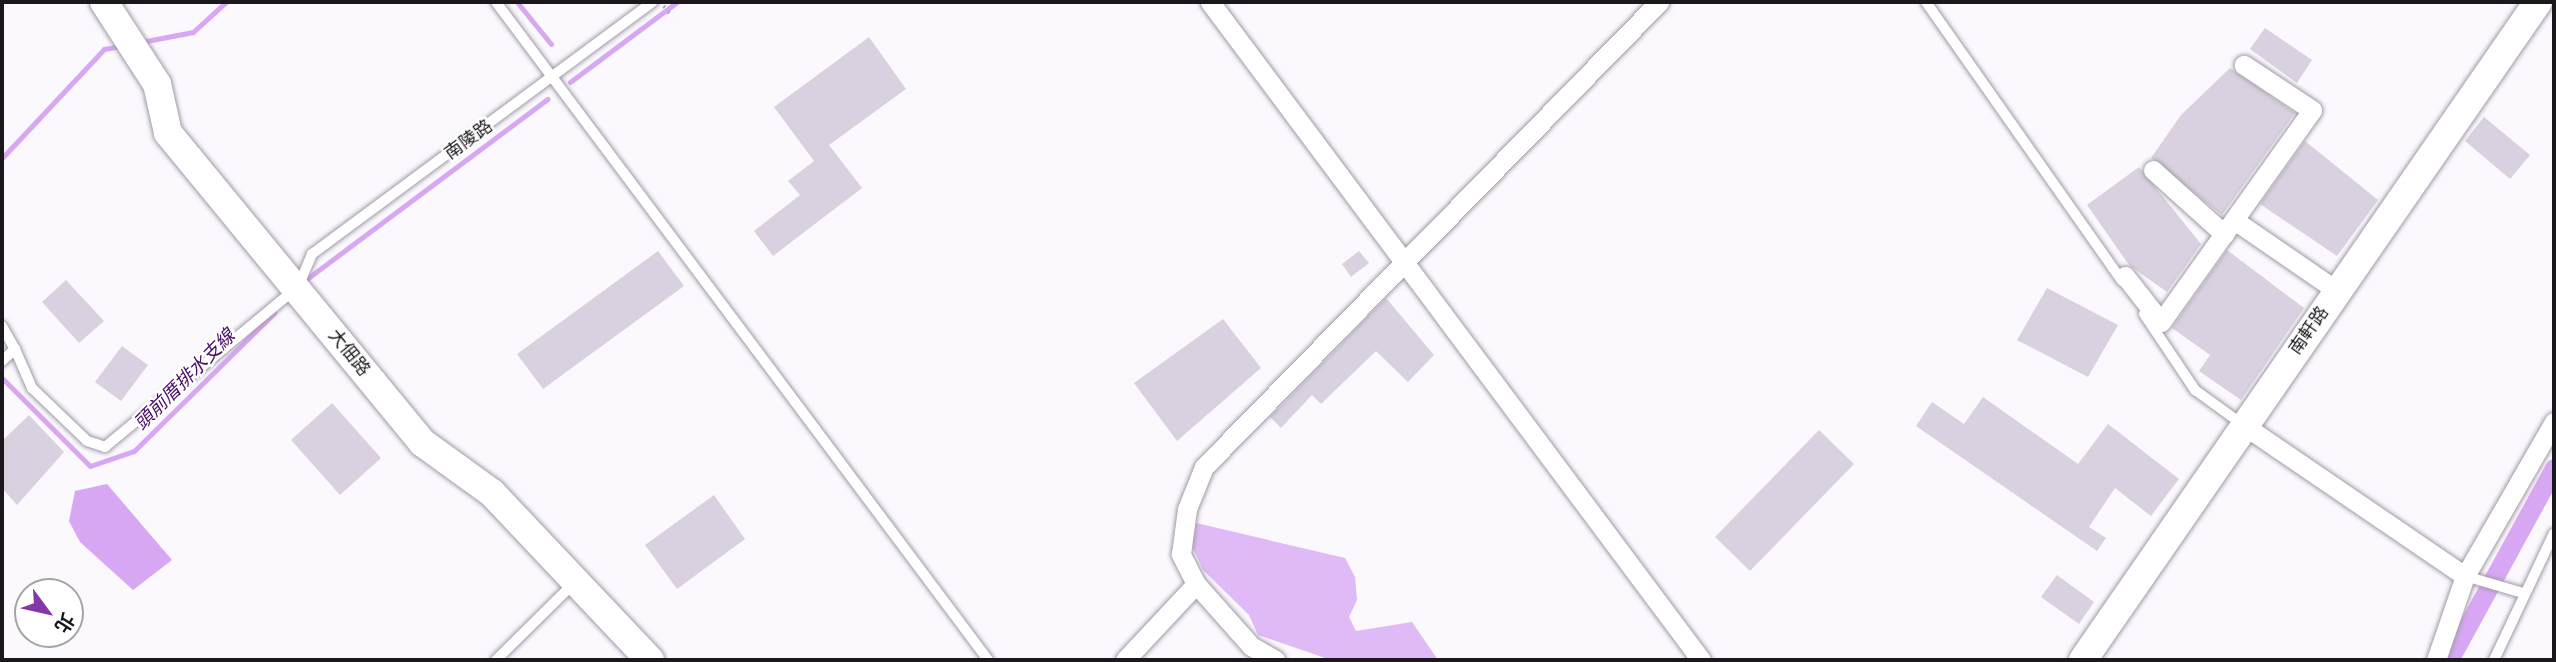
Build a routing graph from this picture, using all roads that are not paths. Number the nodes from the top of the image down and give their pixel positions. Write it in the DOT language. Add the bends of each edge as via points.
graph roads {
  1 [pos="104,2"];
  2 [pos="496,2"];
  3 [pos="653,2"];
  4 [pos="1210,2"];
  5 [pos="1659,2"];
  6 [pos="1926,2"];
  7 [pos="2538,2"];
  8 [pos="2244,65"];
  9 [pos="552,76"];
  10 [pos="2152,170"];
  11 [pos="2231,228"];
  12 [pos="1404,259"];
  13 [pos="2125,276"];
  14 [pos="298,287"];
  15 [pos="2336,290"];
  16 [pos="2,326"];
  17 [pos="15,349"];
  18 [pos="2,361"];
  19 [pos="2554,422"];
  20 [pos="2242,424"];
  21 [pos="2554,533"];
  22 [pos="2465,576"];
  23 [pos="575,581"];
  24 [pos="1196,584"];
  25 [pos="2523,593"];
  26 [pos="496,660"];
  27 [pos="650,660"];
  28 [pos="988,660"];
  29 [pos="1125,660"];
  30 [pos="1275,660"];
  31 [pos="1701,660"];
  32 [pos="2082,660"];
  33 [pos="2436,660"];
  34 [pos="2494,660"];
  1 -- 14 [label="street, 大佃路" via="157,84 168,133"];
  2 -- 9 [label="lane"];
  3 -- 9 [label="lane, 南陵路"];
  4 -- 12 [label="street"];
  5 -- 12 [label="street"];
  6 -- 20 [label="lane" via="2009,113 2195,390"];
  7 -- 15 [label="street, 南軒路"];
  8 -- 11 [label="street" via="2312,110"];
  9 -- 14 [label="lane, 南陵路" via="312,254"];
  9 -- 28 [label="lane"];
  10 -- 11 [label="street"];
  11 -- 13 [label="street" via="2161,322"];
  11 -- 15 [label="street"];
  12 -- 24 [label="street" via="1204,467 1187,509 1181,554"];
  12 -- 31 [label="street"];
  14 -- 17 [label="lane" via="105,447 87,441 32,388"];
  14 -- 23 [label="street, 大佃路" via="423,443 492,493"];
  15 -- 20 [label="street, 南軒路"];
  16 -- 17 [label="lane"];
  17 -- 18 [label="lane"];
  19 -- 22 [label="street"];
  20 -- 22 [label="street"];
  20 -- 32 [label="street, 南軒路"];
  21 -- 25 [label="lane"];
  22 -- 25 [label="lane"];
  22 -- 33 [label="street"];
  23 -- 26 [label="lane"];
  23 -- 27 [label="street, 大佃路"];
  24 -- 29 [label="street"];
  24 -- 30 [label="street" via="1251,646"];
  25 -- 34 [label="lane"];
}
